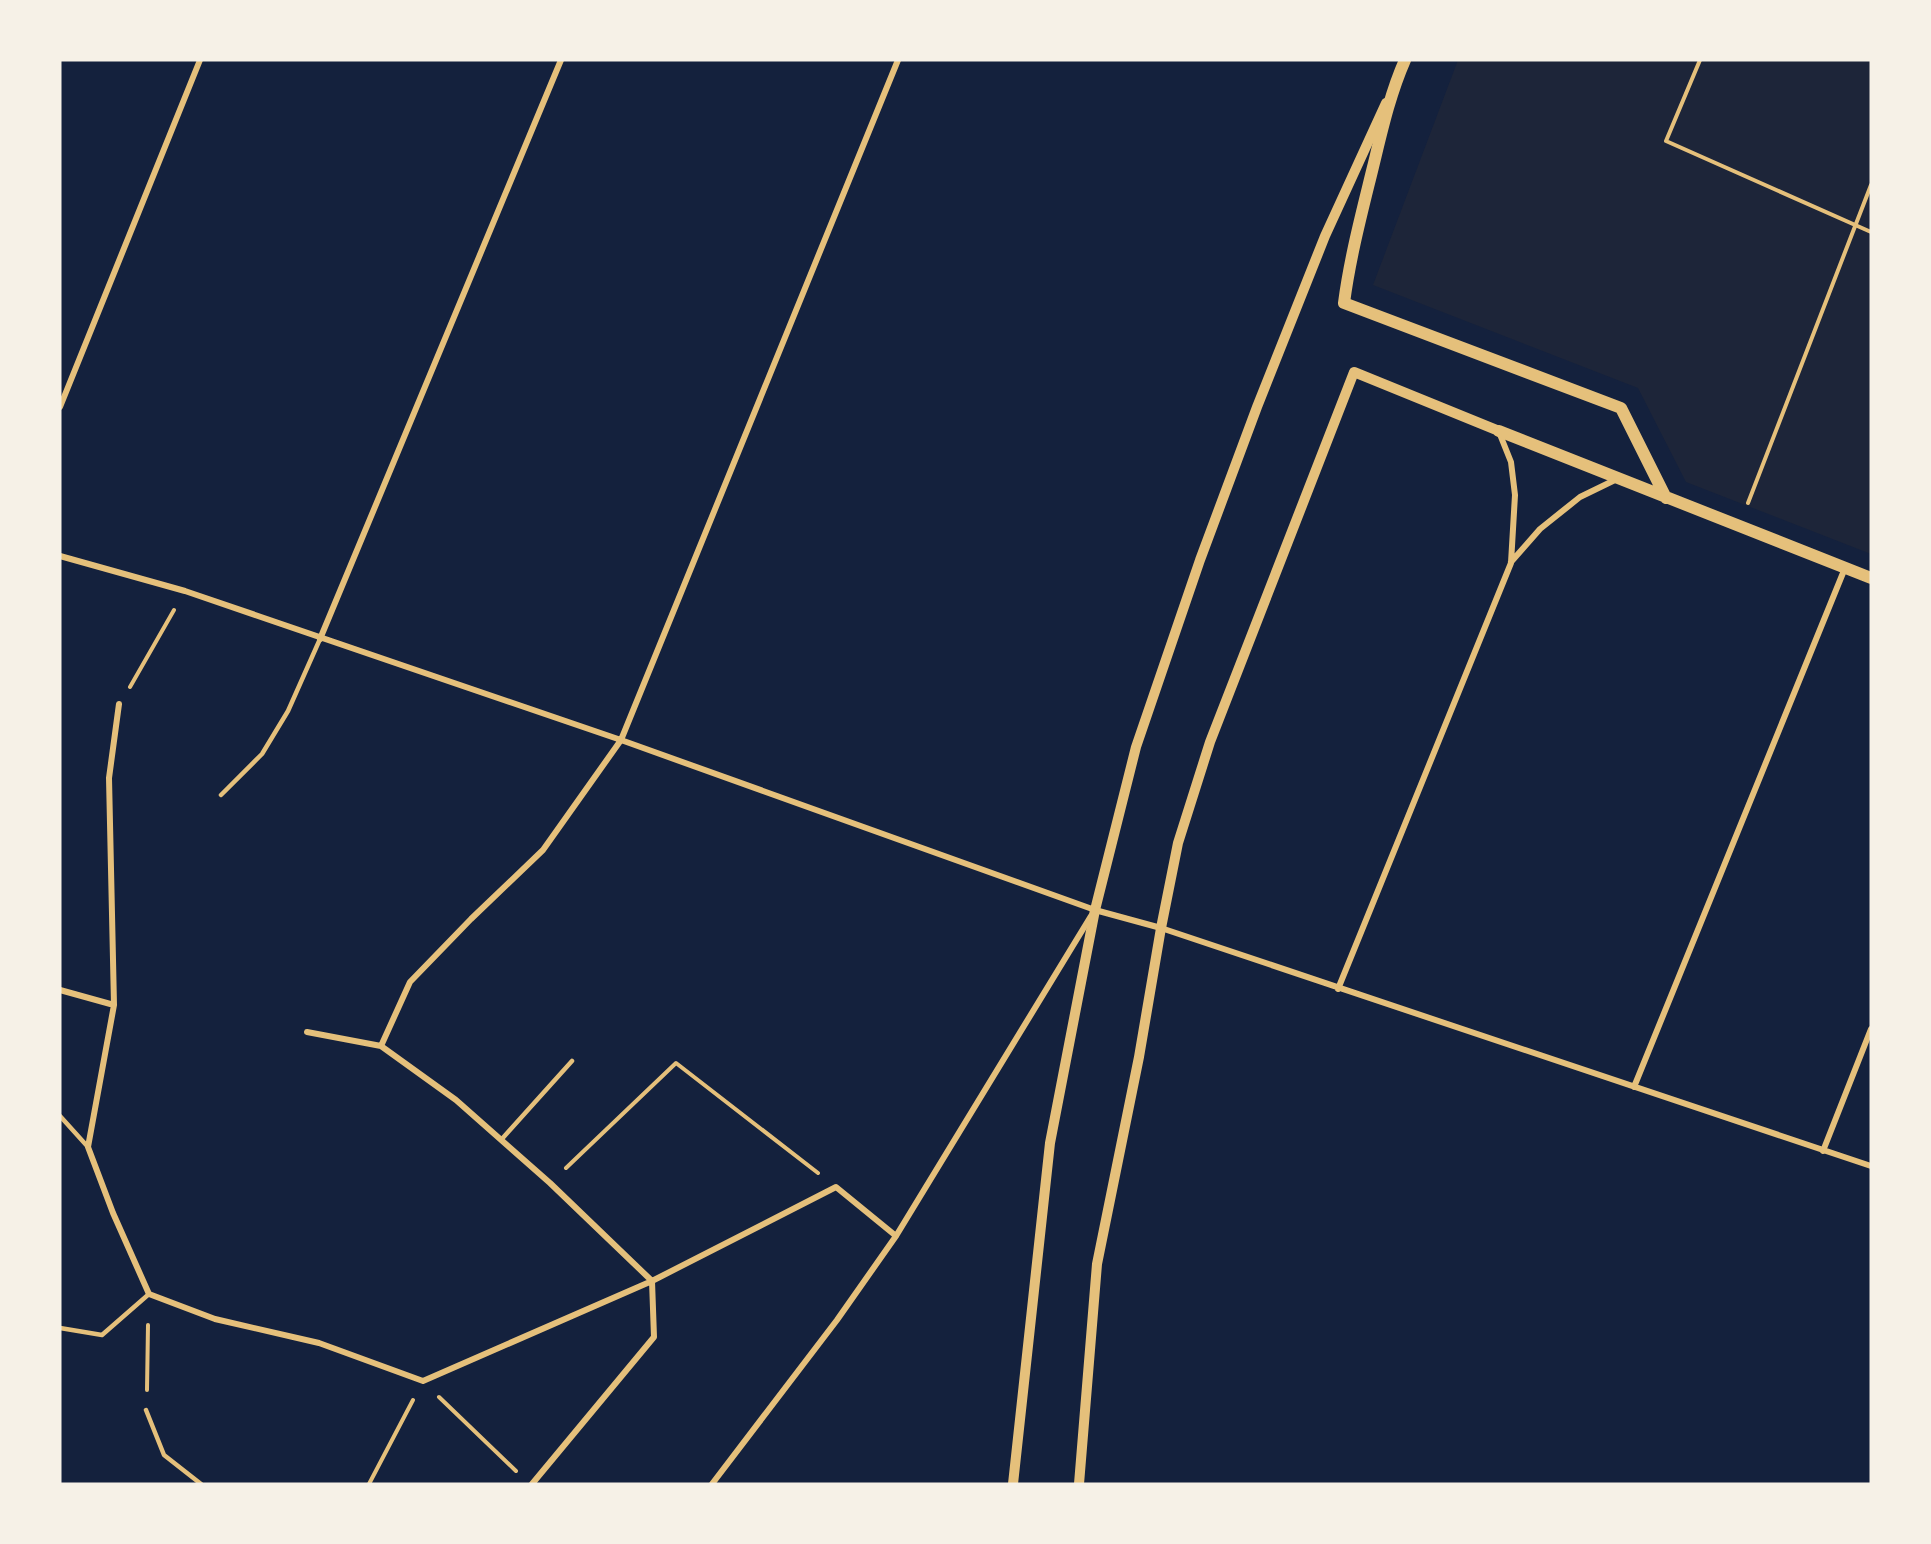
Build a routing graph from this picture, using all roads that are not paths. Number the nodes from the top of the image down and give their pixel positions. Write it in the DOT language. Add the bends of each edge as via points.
graph roads {
  1 [pos="200,60"];
  2 [pos="561,60"];
  3 [pos="898,60"];
  4 [pos="1405,60"];
  5 [pos="1393,87"];
  6 [pos="60,407"];
  7 [pos="1499,431"];
  8 [pos="1617,479"];
  9 [pos="1666,498"];
  10 [pos="60,555"];
  11 [pos="1511,563"];
  12 [pos="1845,568"];
  13 [pos="1871,578"];
  14 [pos="320,639"];
  15 [pos="119,705"];
  16 [pos="621,740"];
  17 [pos="221,795"];
  18 [pos="1095,910"];
  19 [pos="1161,928"];
  20 [pos="1338,989"];
  21 [pos="60,990"];
  22 [pos="114,1005"];
  23 [pos="1871,1029"];
  24 [pos="307,1032"];
  25 [pos="381,1046"];
  26 [pos="572,1061"];
  27 [pos="1634,1087"];
  28 [pos="60,1116"];
  29 [pos="501,1140"];
  30 [pos="87,1147"];
  31 [pos="1824,1151"];
  32 [pos="1871,1167"];
  33 [pos="896,1236"];
  34 [pos="652,1281"];
  35 [pos="148,1294"];
  36 [pos="60,1328"];
  37 [pos="146,1410"];
  38 [pos="201,1484"];
  39 [pos="532,1484"];
  40 [pos="712,1484"];
  41 [pos="1014,1484"];
  42 [pos="1079,1484"];
  1 -- 6 [label="street"];
  2 -- 14 [label="street"];
  3 -- 16 [label="street"];
  4 -- 5 [label="main road"];
  5 -- 9 [label="main road" via="1344,303 1621,408"];
  5 -- 18 [label="street" via="1325,236 1200,560 1136,747"];
  7 -- 8 [label="main road"];
  7 -- 11 [label="street" via="1511,462 1515,495"];
  7 -- 19 [label="street" via="1354,372 1210,742 1178,843"];
  8 -- 9 [label="main road"];
  8 -- 11 [label="street" via="1580,496 1540,529"];
  9 -- 12 [label="main road"];
  10 -- 14 [label="street" via="185,591"];
  11 -- 20 [label="street"];
  12 -- 13 [label="main road"];
  12 -- 27 [label="street"];
  14 -- 16 [label="street"];
  14 -- 17 [label="lane" via="288,711 262,754"];
  15 -- 22 [label="street" via="109,778"];
  16 -- 18 [label="street"];
  16 -- 25 [label="street" via="543,850 410,982"];
  18 -- 19 [label="street"];
  18 -- 33 [label="street"];
  18 -- 41 [label="street" via="1050,1143"];
  19 -- 20 [label="street"];
  19 -- 42 [label="street" via="1097,1264"];
  20 -- 27 [label="street"];
  21 -- 22 [label="street"];
  22 -- 30 [label="street"];
  23 -- 31 [label="street"];
  24 -- 25 [label="street"];
  25 -- 29 [label="street" via="456,1100"];
  26 -- 29 [label="lane"];
  27 -- 31 [label="street"];
  28 -- 30 [label="lane"];
  29 -- 34 [label="street"];
  30 -- 35 [label="street"];
  31 -- 32 [label="street"];
  33 -- 34 [label="street" via="836,1187"];
  33 -- 40 [label="street"];
  34 -- 35 [label="street" via="423,1381 319,1343 215,1319"];
  34 -- 39 [label="street" via="654,1337"];
  35 -- 36 [label="lane" via="102,1335"];
  37 -- 38 [label="lane" via="164,1455"];
}
